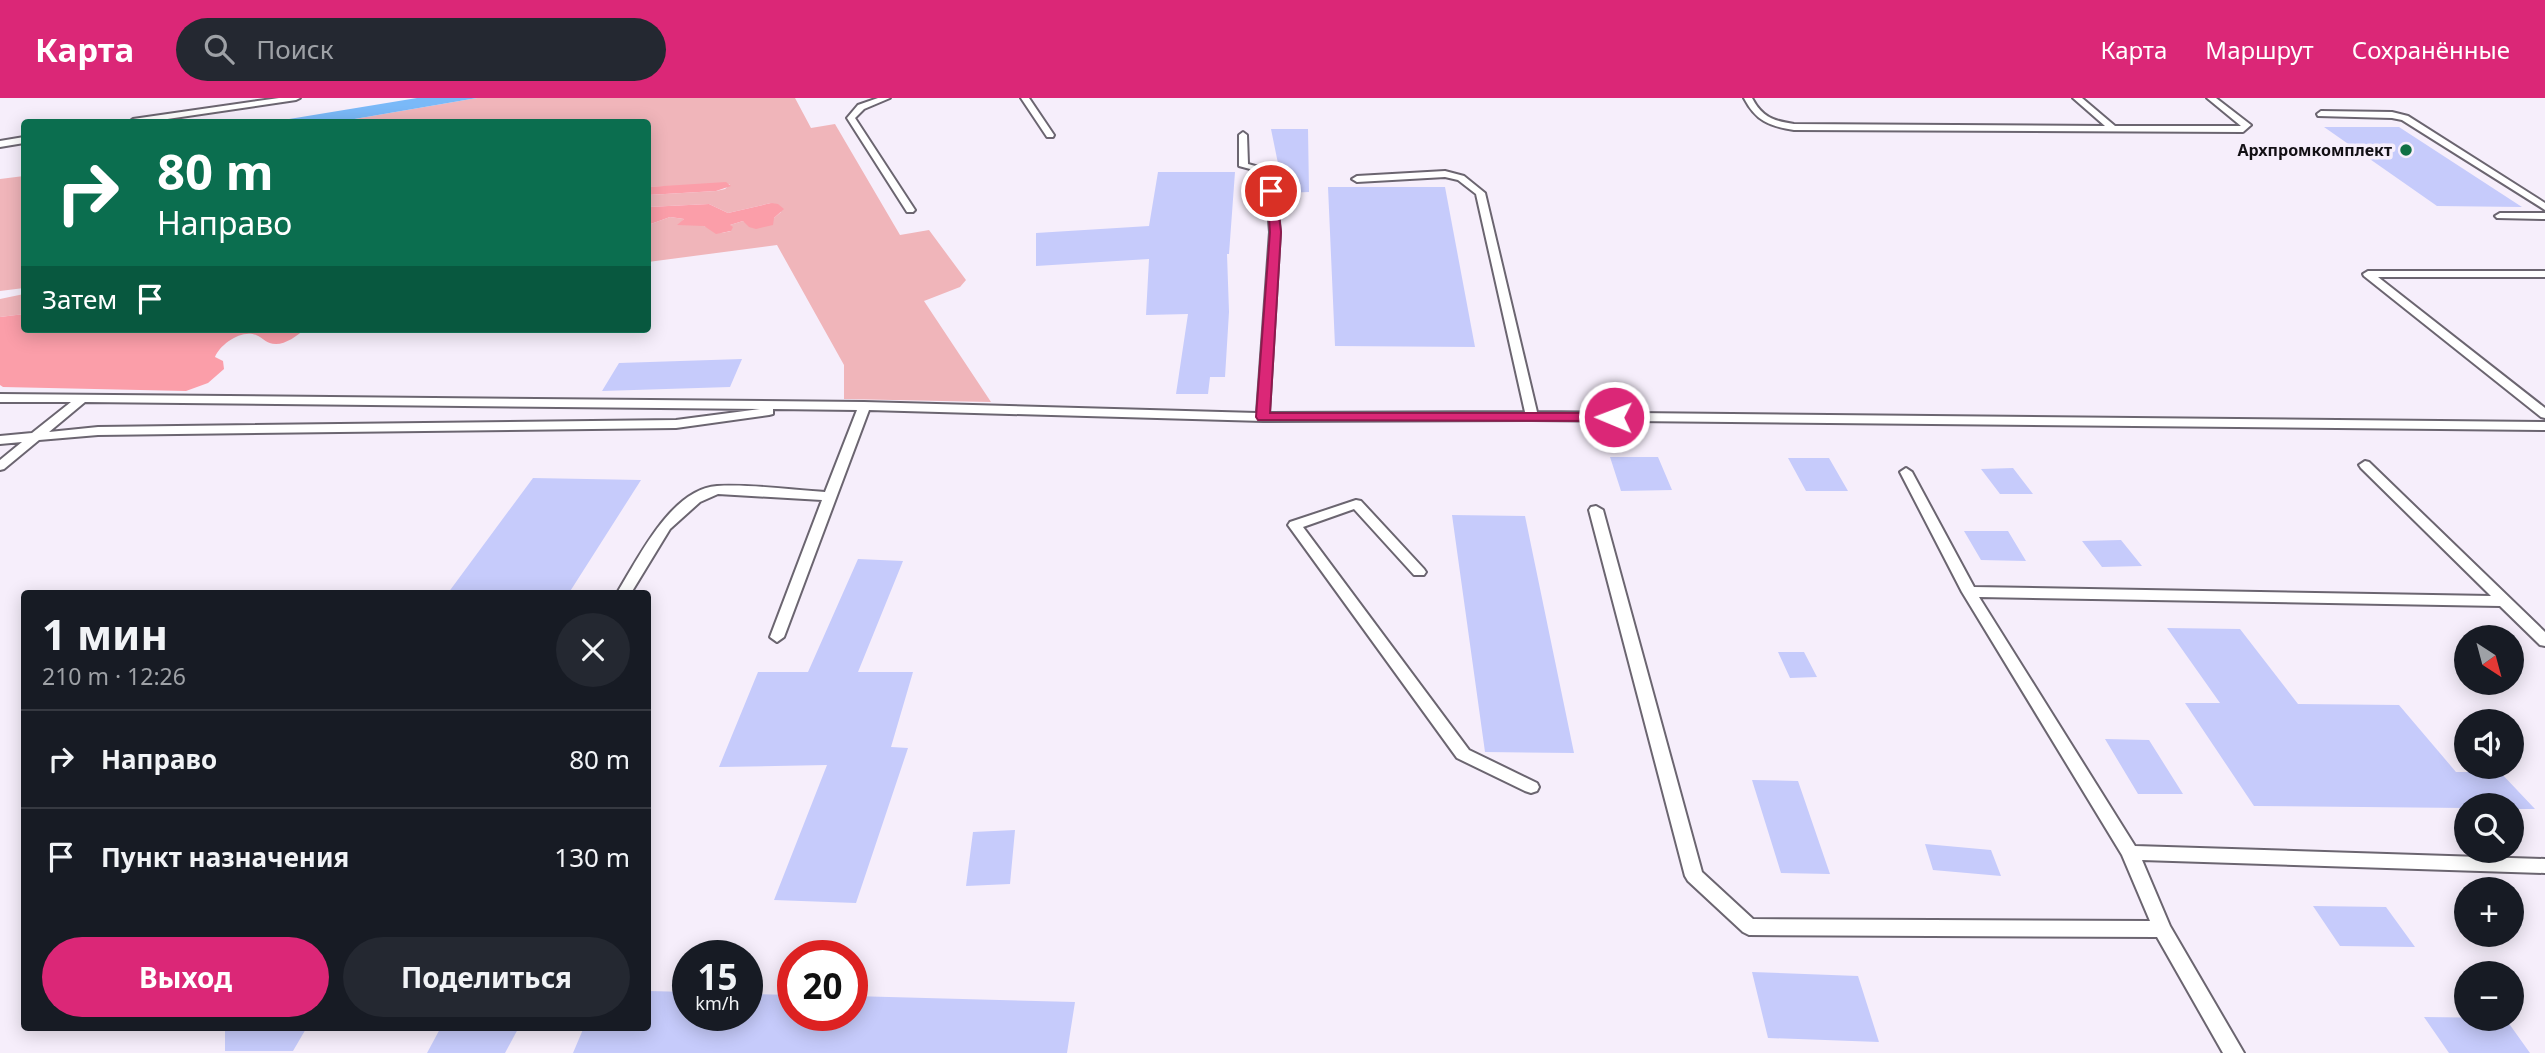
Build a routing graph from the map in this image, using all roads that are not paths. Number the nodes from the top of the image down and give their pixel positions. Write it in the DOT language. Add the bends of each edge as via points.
graph roads {
  1 [pos="296,98"];
  2 [pos="886,98"];
  3 [pos="1025,98"];
  4 [pos="1748,98"];
  5 [pos="2077,98"];
  6 [pos="2211,98"];
  7 [pos="2321,114"];
  8 [pos="153,119"];
  9 [pos="2113,129"];
  10 [pos="1050,135"];
  11 [pos="1243,135"];
  12 [pos="21,140"];
  13 [pos="0,144"];
  14 [pos="1357,179"];
  15 [pos="2545,207"];
  16 [pos="910,210"];
  17 [pos="2500,216"];
  18 [pos="2545,216"];
  19 [pos="2545,274"];
  20 [pos="0,398"];
  21 [pos="83,398"];
  22 [pos="790,405"];
  23 [pos="864,406"];
  24 [pos="2545,414"];
  25 [pos="1532,416"];
  26 [pos="1263,417"];
  27 [pos="2545,426"];
  28 [pos="36,437"];
  29 [pos="0,440"];
  30 [pos="2365,465"];
  31 [pos="0,466"];
  32 [pos="1906,472"];
  33 [pos="830,496"];
  34 [pos="1596,510"];
  35 [pos="1419,572"];
  36 [pos="626,590"];
  37 [pos="1969,592"];
  38 [pos="2502,601"];
  39 [pos="777,638"];
  40 [pos="2545,641"];
  41 [pos="1531,787"];
  42 [pos="2130,853"];
  43 [pos="2545,866"];
  44 [pos="2162,929"];
  45 [pos="2234,1053"];
  1 -- 8 [label="lane"];
  2 -- 16 [label="lane" via="861,107 852,118"];
  3 -- 10 [label="lane"];
  4 -- 9 [label="lane" via="1756,116 1794,127"];
  5 -- 9 [label="lane"];
  6 -- 9 [label="lane" via="2247,125 2243,129"];
  7 -- 15 [label="lane" via="2404,118"];
  11 -- 26 [label="lane" via="1244,166 1269,171 1275,232"];
  12 -- 13 [label="lane"];
  14 -- 25 [label="lane" via="1446,174 1461,178 1480,193"];
  17 -- 18 [label="lane"];
  19 -- 24 [label="lane" via="2368,274"];
  20 -- 21 [label="lane"];
  21 -- 22 [label="lane"];
  21 -- 28 [label="lane"];
  22 -- 23 [label="lane"];
  22 -- 28 [label="lane" via="760,414 676,424 98,431"];
  23 -- 26 [label="lane"];
  23 -- 33 [label="lane"];
  25 -- 26 [label="lane"];
  25 -- 27 [label="lane"];
  28 -- 29 [label="lane"];
  28 -- 31 [label="lane"];
  30 -- 38 [label="lane"];
  32 -- 37 [label="lane"];
  33 -- 36 [label="lane" via="716,490 695,499 665,526"];
  33 -- 39 [label="lane"];
  34 -- 44 [label="lane" via="1694,876 1749,927"];
  35 -- 41 [label="lane" via="1356,504 1295,525 1463,754"];
  37 -- 38 [label="lane"];
  37 -- 42 [label="lane"];
  38 -- 40 [label="lane"];
  42 -- 43 [label="lane"];
  42 -- 44 [label="lane"];
  44 -- 45 [label="lane"];
}
